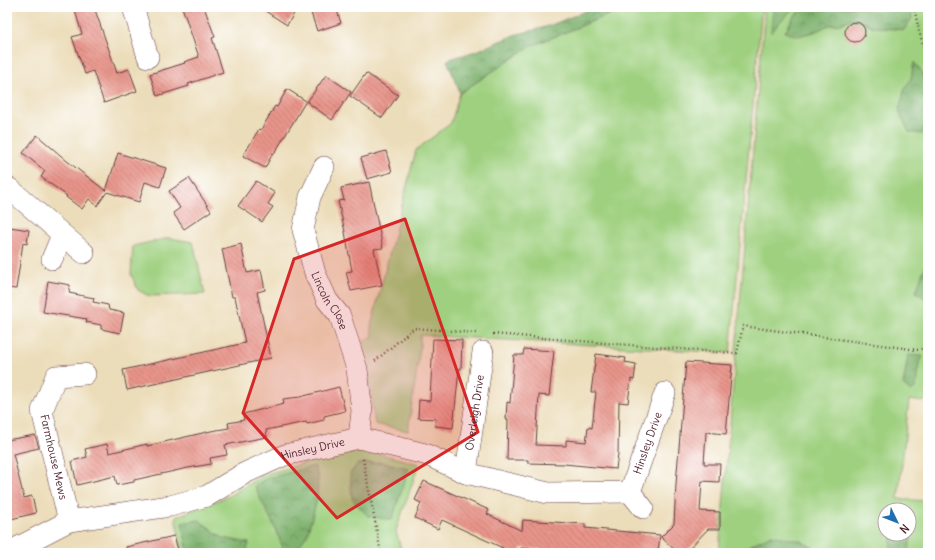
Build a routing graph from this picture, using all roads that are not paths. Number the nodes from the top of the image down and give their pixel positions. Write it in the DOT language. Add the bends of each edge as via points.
graph roads {
  1 [pos="133,7"];
  2 [pos="147,56"];
  3 [pos="324,167"];
  4 [pos="7,188"];
  5 [pos="62,235"];
  6 [pos="84,253"];
  7 [pos="52,259"];
  8 [pos="480,342"];
  9 [pos="85,374"];
  10 [pos="665,393"];
  11 [pos="359,438"];
  12 [pos="466,473"];
  13 [pos="630,492"];
  14 [pos="643,508"];
  15 [pos="69,521"];
  16 [pos="7,553"];
  1 -- 2 [label="street"];
  3 -- 11 [label="street, Lincoln Close" via="310,197 303,230 315,273 327,300 340,316 358,369 362,411"];
  4 -- 5 [label="street"];
  5 -- 6 [label="street"];
  5 -- 7 [label="street"];
  8 -- 12 [label="street, Overleigh Drive"];
  9 -- 15 [label="street, Farmhouse Mews" via="56,376 42,411"];
  10 -- 13 [label="street, Hinsley Drive"];
  11 -- 12 [label="street, Hinsley Drive" via="425,454"];
  11 -- 15 [label="street, Hinsley Drive" via="284,455 245,473 207,496 170,506"];
  12 -- 13 [label="street, Hinsley Drive" via="548,493"];
  13 -- 14 [label="street"];
  15 -- 16 [label="street, Hinsley Drive"];
}
